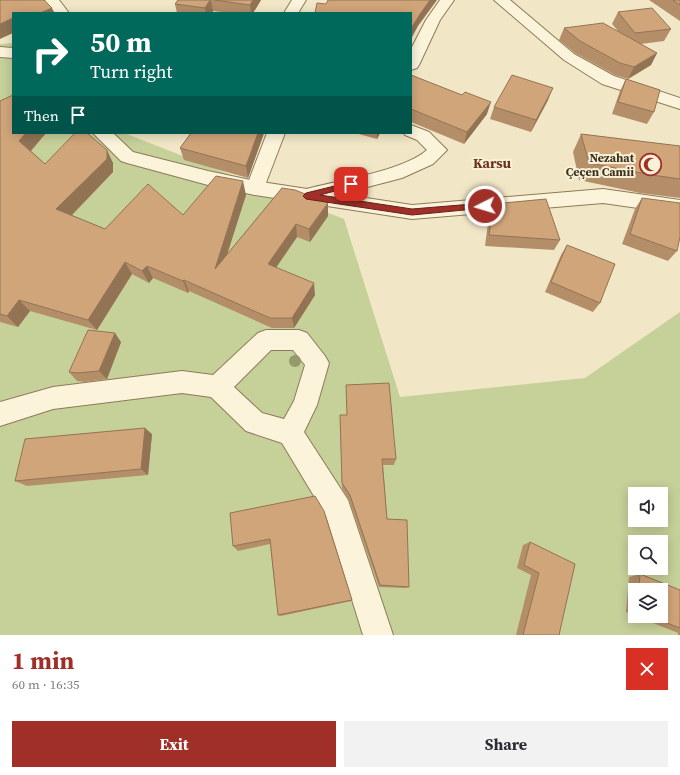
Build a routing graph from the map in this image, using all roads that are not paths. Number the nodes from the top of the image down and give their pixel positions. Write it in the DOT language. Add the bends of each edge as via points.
graph roads {
  1 [pos="52,0"];
  2 [pos="299,0"];
  3 [pos="448,0"];
  4 [pos="501,0"];
  5 [pos="61,12"];
  6 [pos="293,12"];
  7 [pos="0,52"];
  8 [pos="12,54"];
  9 [pos="412,62"];
  10 [pos="680,104"];
  11 [pos="412,131"];
  12 [pos="103,134"];
  13 [pos="276,134"];
  14 [pos="255,188"];
  15 [pos="306,196"];
  16 [pos="680,207"];
  17 [pos="217,387"];
  18 [pos="0,414"];
  19 [pos="290,433"];
  20 [pos="378,635"];
  1 -- 5 [label="street"];
  2 -- 6 [label="street"];
  3 -- 9 [label="street" via="433,20"];
  4 -- 10 [label="street" via="568,57 608,80"];
  7 -- 8 [label="street"];
  11 -- 15 [label="street" via="423,136 438,150 427,160 396,173"];
  12 -- 14 [label="street" via="127,157"];
  13 -- 14 [label="street"];
  14 -- 15 [label="street"];
  15 -- 16 [label="street" via="412,212 603,196"];
  17 -- 18 [label="street" via="182,382 53,398"];
  17 -- 19 [label="street" via="255,423"];
  17 -- 19 [label="street" via="266,340 299,340 317,363 305,405"];
  19 -- 20 [label="street" via="338,510"];
}
